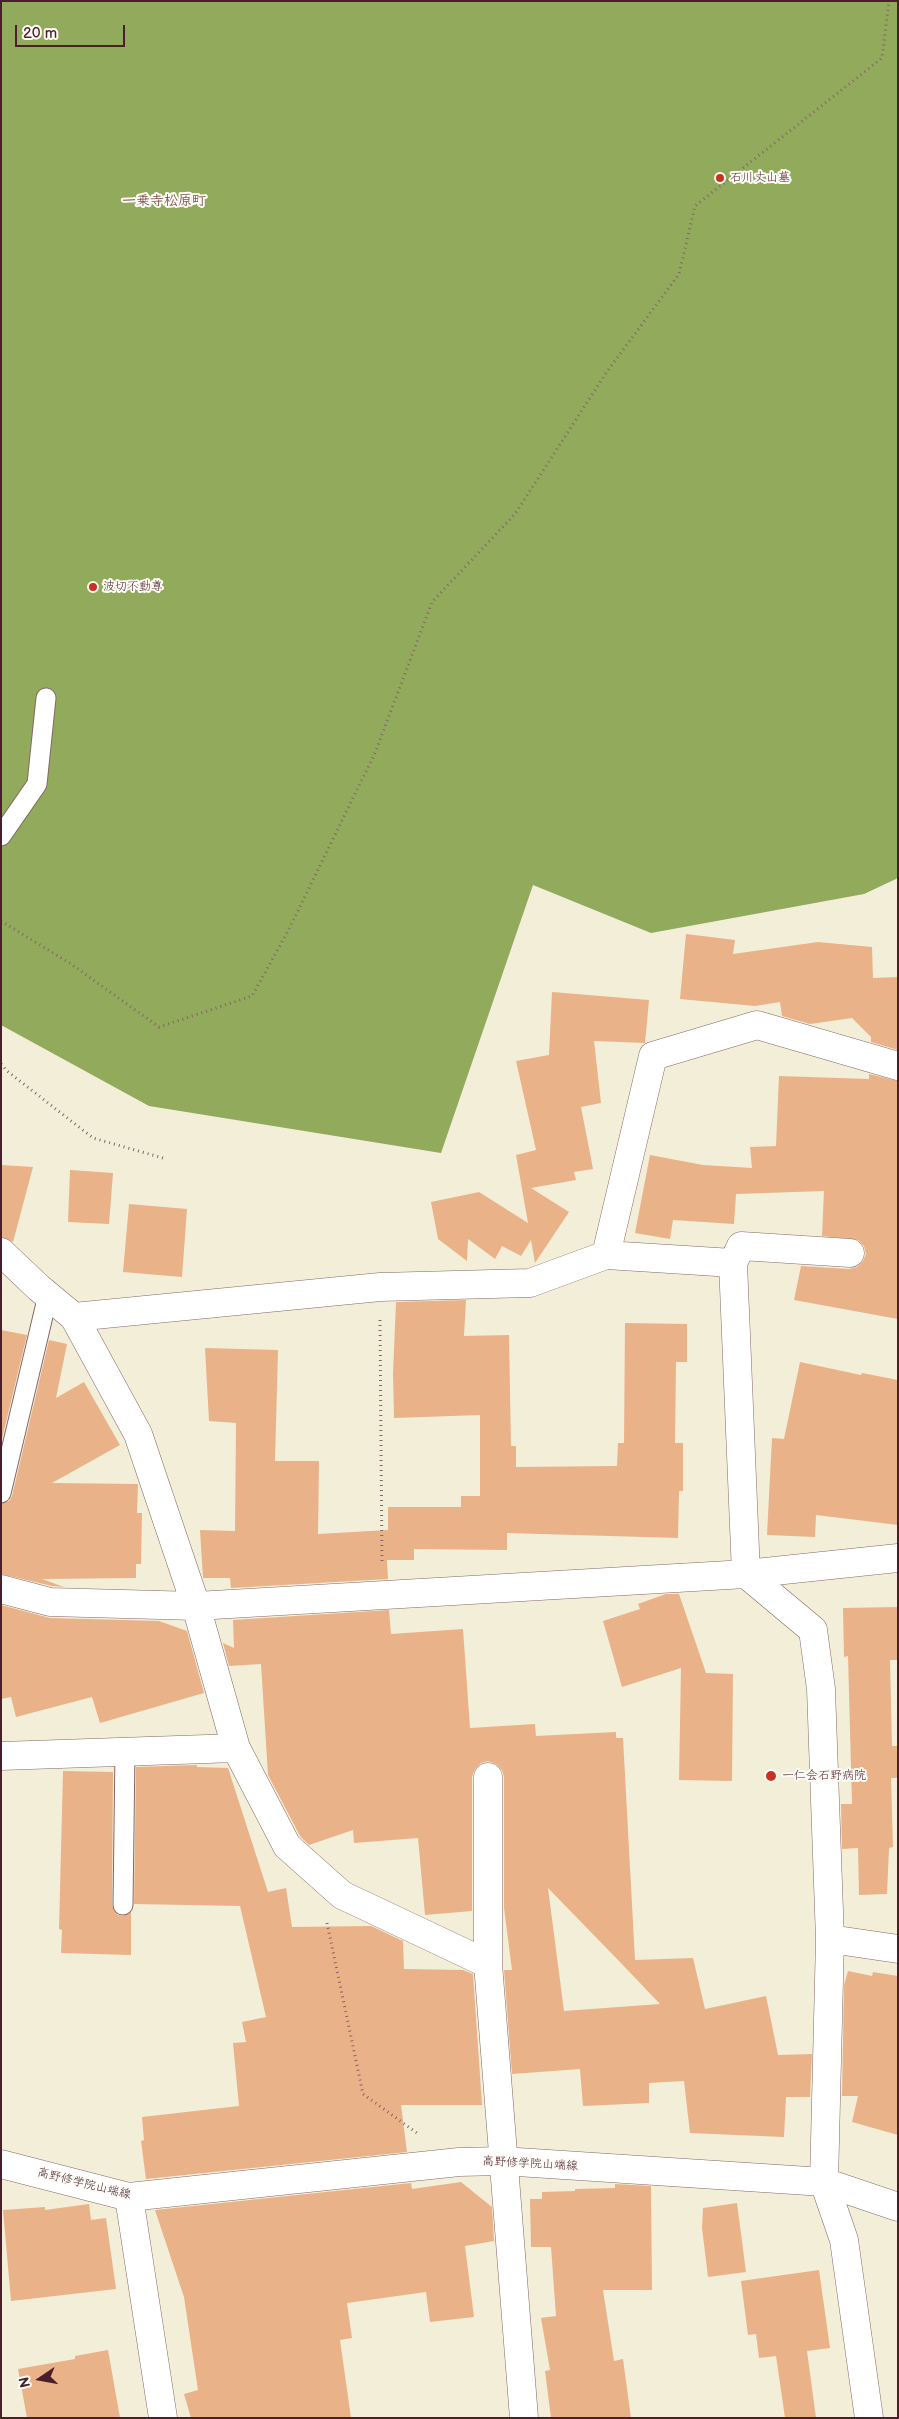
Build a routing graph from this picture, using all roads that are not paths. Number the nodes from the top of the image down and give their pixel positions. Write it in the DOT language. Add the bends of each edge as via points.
graph roads {
  1 [pos="46,698"];
  2 [pos="1,836"];
  3 [pos="898,1066"];
  4 [pos="1,1252"];
  5 [pos="850,1253"];
  6 [pos="606,1255"];
  7 [pos="733,1263"];
  8 [pos="48,1295"];
  9 [pos="74,1317"];
  10 [pos="1,1493"];
  11 [pos="898,1558"];
  12 [pos="746,1574"];
  13 [pos="1,1589"];
  14 [pos="196,1606"];
  15 [pos="236,1748"];
  16 [pos="125,1751"];
  17 [pos="1,1756"];
  18 [pos="488,1777"];
  19 [pos="123,1906"];
  20 [pos="830,1939"];
  21 [pos="898,1949"];
  22 [pos="488,1964"];
  23 [pos="502,2161"];
  24 [pos="1,2164"];
  25 [pos="824,2182"];
  26 [pos="129,2197"];
  27 [pos="898,2207"];
  28 [pos="163,2418"];
  29 [pos="524,2418"];
  30 [pos="868,2418"];
  1 -- 2 [label="lane" via="37,784"];
  3 -- 6 [label="street" via="757,1025 653,1056"];
  4 -- 8 [label="street"];
  5 -- 7 [label="street" via="741,1246"];
  6 -- 7 [label="street"];
  6 -- 9 [label="street" via="530,1283 380,1287"];
  7 -- 12 [label="street"];
  8 -- 9 [label="street"];
  8 -- 10 [label="lane"];
  9 -- 14 [label="street" via="138,1434"];
  11 -- 12 [label="street"];
  12 -- 14 [label="street"];
  12 -- 20 [label="street" via="813,1630 821,1689"];
  13 -- 14 [label="street" via="50,1602"];
  14 -- 15 [label="street"];
  15 -- 16 [label="street"];
  15 -- 22 [label="street" via="287,1846 342,1895"];
  16 -- 17 [label="street"];
  16 -- 19 [label="lane"];
  18 -- 22 [label="street"];
  20 -- 21 [label="street"];
  20 -- 25 [label="street"];
  22 -- 23 [label="street"];
  23 -- 25 [label="street, 高野修学院山端線"];
  23 -- 26 [label="street, 高野修学院山端線" via="459,2162"];
  23 -- 29 [label="street"];
  24 -- 26 [label="street, 高野修学院山端線"];
  25 -- 27 [label="street, 高野修学院山端線"];
  25 -- 30 [label="street" via="844,2240"];
  26 -- 28 [label="street"];
}
